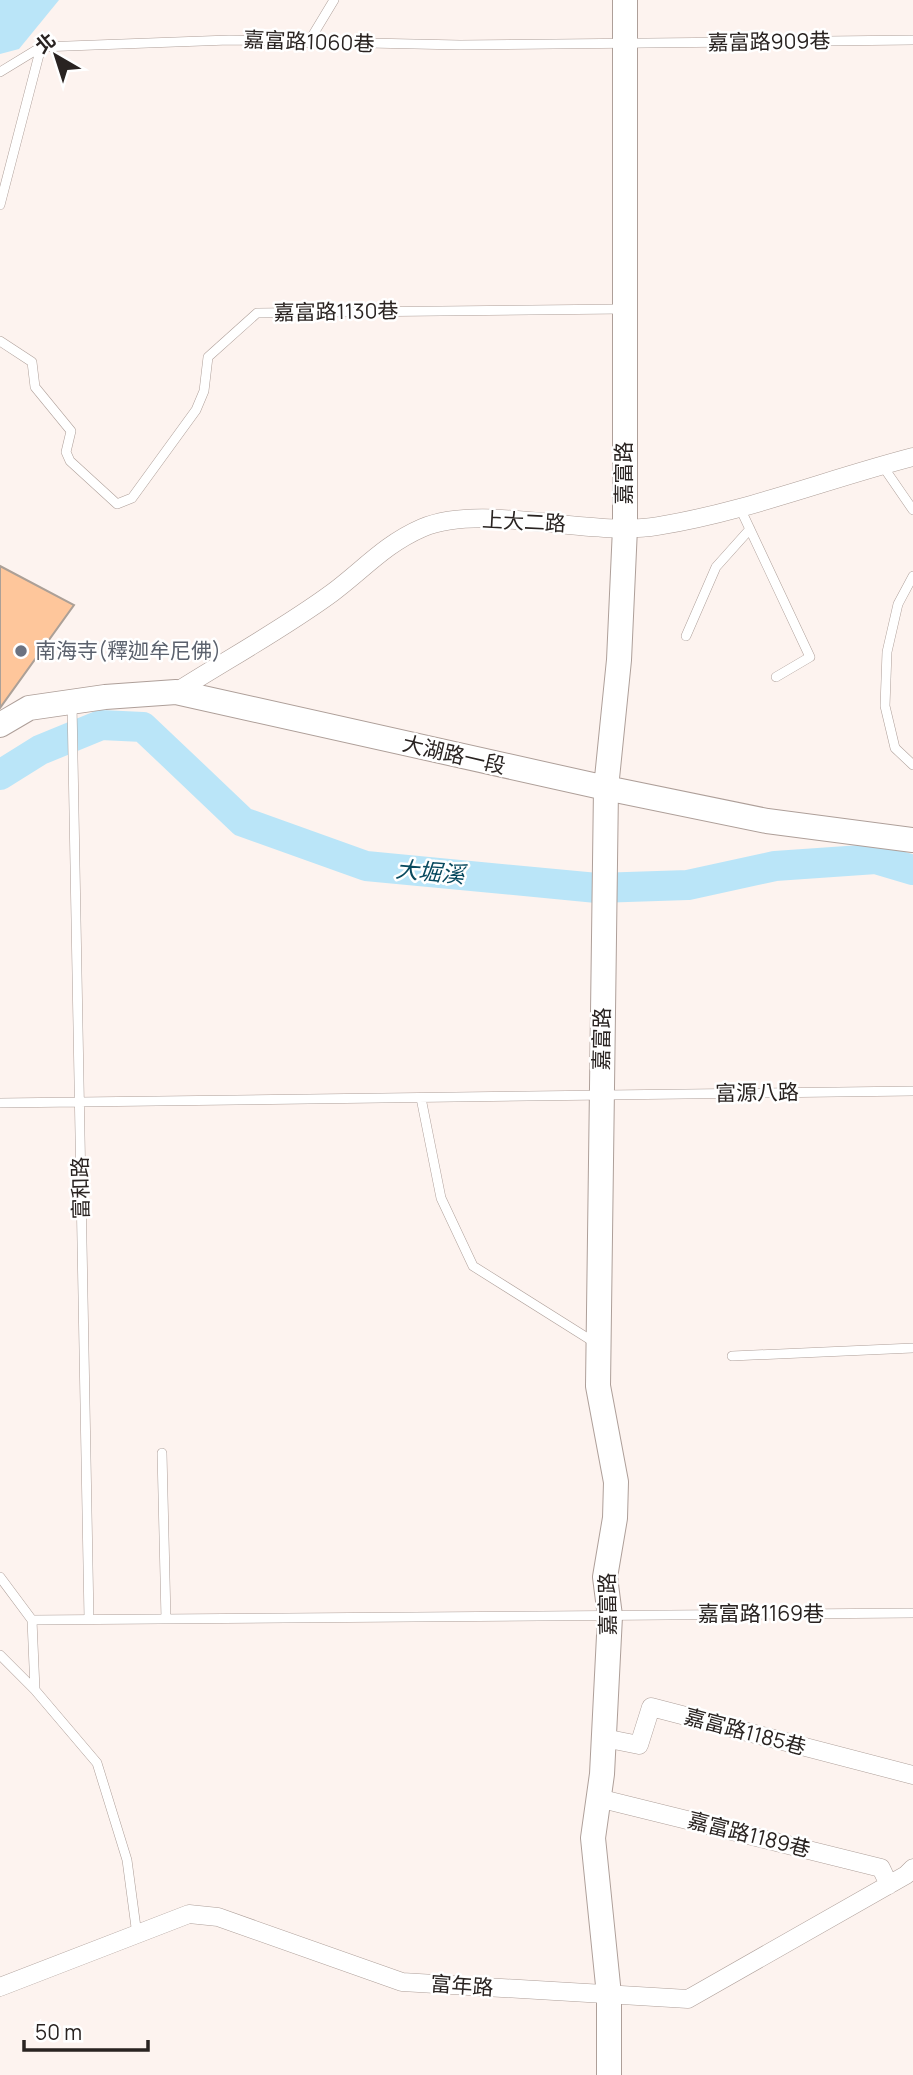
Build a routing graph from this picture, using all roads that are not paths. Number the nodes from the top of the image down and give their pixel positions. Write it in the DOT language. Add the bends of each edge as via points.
graph roads {
  1 [pos="334,0"];
  2 [pos="625,0"];
  3 [pos="913,40"];
  4 [pos="308,43"];
  5 [pos="626,44"];
  6 [pos="41,47"];
  7 [pos="0,72"];
  8 [pos="0,205"];
  9 [pos="624,309"];
  10 [pos="0,341"];
  11 [pos="913,457"];
  12 [pos="882,465"];
  13 [pos="740,508"];
  14 [pos="913,510"];
  15 [pos="625,528"];
  16 [pos="750,529"];
  17 [pos="913,576"];
  18 [pos="686,636"];
  19 [pos="776,677"];
  20 [pos="176,692"];
  21 [pos="72,708"];
  22 [pos="0,725"];
  23 [pos="913,765"];
  24 [pos="606,788"];
  25 [pos="913,840"];
  26 [pos="913,1091"];
  27 [pos="602,1095"];
  28 [pos="421,1098"];
  29 [pos="80,1102"];
  30 [pos="0,1103"];
  31 [pos="598,1345"];
  32 [pos="913,1348"];
  33 [pos="733,1356"];
  34 [pos="162,1453"];
  35 [pos="0,1577"];
  36 [pos="913,1613"];
  37 [pos="610,1616"];
  38 [pos="89,1619"];
  39 [pos="166,1619"];
  40 [pos="32,1620"];
  41 [pos="0,1655"];
  42 [pos="35,1690"];
  43 [pos="604,1738"];
  44 [pos="913,1775"];
  45 [pos="598,1798"];
  46 [pos="913,1868"];
  47 [pos="889,1885"];
  48 [pos="137,1935"];
  49 [pos="0,1987"];
  50 [pos="609,1995"];
  51 [pos="609,2075"];
  1 -- 4 [label="lane"];
  2 -- 5 [label="street, 嘉富路"];
  3 -- 5 [label="lane, 嘉富路909巷"];
  4 -- 5 [label="lane, 嘉富路1060巷"];
  4 -- 6 [label="lane, 嘉富路1060巷" via="229,40"];
  5 -- 9 [label="street, 嘉富路"];
  6 -- 7 [label="lane, 嘉富路1060巷"];
  6 -- 8 [label="lane"];
  9 -- 10 [label="lane, 嘉富路1130巷" via="257,313 208,357 204,391 196,410 132,498 122,504 71,461 66,452 71,431 35,387 32,362"];
  9 -- 15 [label="street, 嘉富路"];
  11 -- 12 [label="street, 上大二路"];
  12 -- 13 [label="street, 上大二路"];
  12 -- 14 [label="lane"];
  13 -- 15 [label="street, 上大二路" via="657,527"];
  13 -- 16 [label="lane"];
  15 -- 20 [label="street, 上大二路" via="471,519 424,527 382,549 332,593"];
  15 -- 24 [label="street, 嘉富路" via="619,660"];
  16 -- 18 [label="lane" via="716,567"];
  16 -- 19 [label="lane" via="810,657"];
  17 -- 23 [label="lane" via="898,604 887,652 886,705 895,748"];
  20 -- 21 [label="street, 大湖路一段"];
  20 -- 24 [label="street, 大湖路一段"];
  21 -- 22 [label="street, 大湖路一段" via="29,708"];
  21 -- 29 [label="lane, 富和路"];
  24 -- 25 [label="street, 大湖路一段" via="767,821"];
  24 -- 27 [label="street, 嘉富路"];
  26 -- 27 [label="lane, 富源八路"];
  27 -- 28 [label="lane, 富源八路"];
  27 -- 31 [label="street, 嘉富路"];
  28 -- 29 [label="lane, 富源八路"];
  28 -- 31 [label="lane" via="441,1198 473,1266"];
  29 -- 30 [label="lane, 富源八路"];
  29 -- 38 [label="lane, 富和路"];
  31 -- 37 [label="street, 嘉富路" via="598,1386 616,1482 605,1577"];
  32 -- 33 [label="lane"];
  34 -- 39 [label="lane"];
  35 -- 40 [label="lane"];
  36 -- 37 [label="lane, 嘉富路1169巷"];
  37 -- 39 [label="lane, 嘉富路1169巷"];
  37 -- 43 [label="street, 嘉富路"];
  38 -- 39 [label="lane, 嘉富路1169巷"];
  38 -- 40 [label="lane, 嘉富路1169巷"];
  40 -- 42 [label="lane"];
  41 -- 42 [label="lane"];
  42 -- 48 [label="lane" via="97,1763 127,1860"];
  43 -- 44 [label="street, 嘉富路1185巷" via="639,1745 651,1707"];
  43 -- 45 [label="street, 嘉富路"];
  45 -- 47 [label="street, 嘉富路1189巷" via="881,1868"];
  45 -- 50 [label="street, 嘉富路" via="593,1838"];
  46 -- 47 [label="street, 富年路"];
  47 -- 50 [label="street, 富年路" via="688,1999"];
  48 -- 49 [label="street, 富年路"];
  48 -- 50 [label="street, 富年路" via="189,1914 218,1917 402,1982"];
  50 -- 51 [label="street, 嘉富路"];
}
